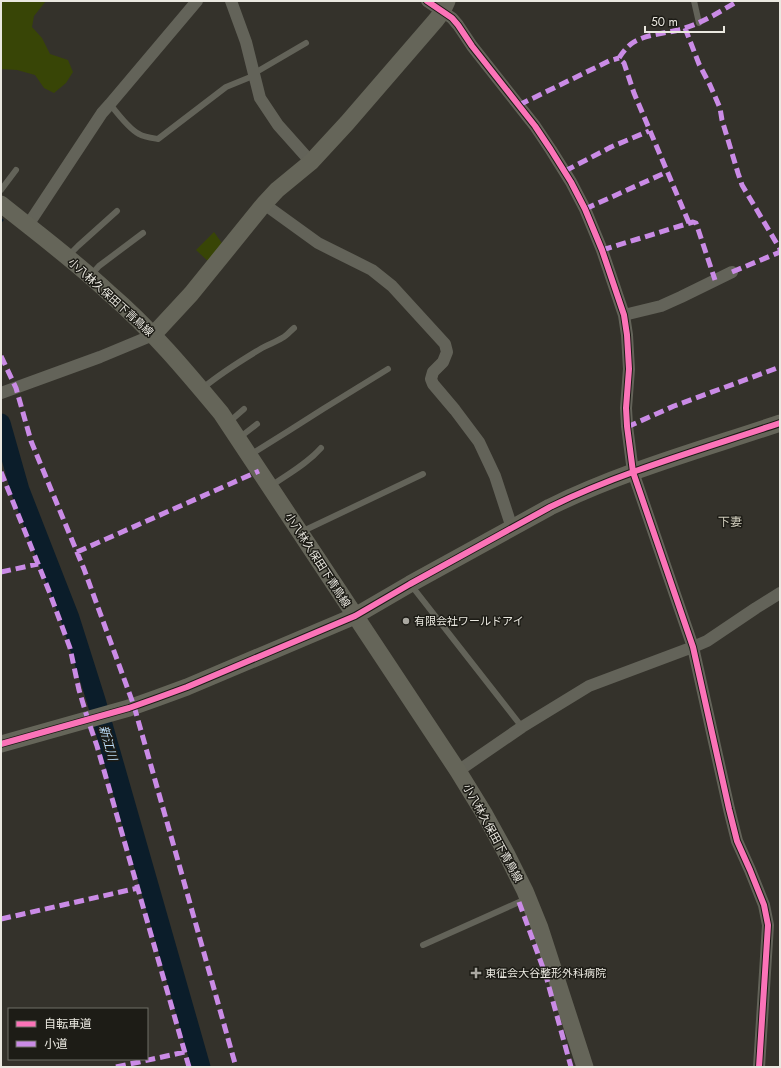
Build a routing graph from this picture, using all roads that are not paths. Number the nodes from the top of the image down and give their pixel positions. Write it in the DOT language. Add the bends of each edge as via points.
graph roads {
  1 [pos="197,1"];
  2 [pos="231,1"];
  3 [pos="427,1"];
  4 [pos="694,1"];
  5 [pos="444,6"];
  6 [pos="698,23"];
  7 [pos="306,43"];
  8 [pos="253,75"];
  9 [pos="110,104"];
  10 [pos="311,162"];
  11 [pos="16,170"];
  12 [pos="1,190"];
  13 [pos="1,204"];
  14 [pos="264,204"];
  15 [pos="117,211"];
  16 [pos="28,226"];
  17 [pos="143,233"];
  18 [pos="67,257"];
  19 [pos="732,272"];
  20 [pos="90,276"];
  21 [pos="624,315"];
  22 [pos="294,328"];
  23 [pos="153,335"];
  24 [pos="388,370"];
  25 [pos="201,389"];
  26 [pos="1,393"];
  27 [pos="244,409"];
  28 [pos="228,423"];
  29 [pos="780,423"];
  30 [pos="256,424"];
  31 [pos="238,439"];
  32 [pos="321,448"];
  33 [pos="249,455"];
  34 [pos="633,472"];
  35 [pos="422,474"];
  36 [pos="270,487"];
  37 [pos="512,528"];
  38 [pos="300,533"];
  39 [pos="410,584"];
  40 [pos="780,593"];
  41 [pos="355,616"];
  42 [pos="693,647"];
  43 [pos="522,727"];
  44 [pos="1,744"];
  45 [pos="458,771"];
  46 [pos="528,898"];
  47 [pos="423,945"];
  48 [pos="585,1067"];
  49 [pos="759,1067"];
  1 -- 9 [label="street"];
  2 -- 8 [label="street" via="246,42"];
  3 -- 5 [label="street"];
  4 -- 6 [label="lane"];
  5 -- 10 [label="street" via="436,20"];
  5 -- 21 [label="street" via="535,126 565,172 602,250"];
  7 -- 8 [label="lane"];
  8 -- 9 [label="lane" via="226,87 158,139 139,134"];
  8 -- 10 [label="street" via="260,98 268,111"];
  9 -- 16 [label="street"];
  10 -- 14 [label="street"];
  11 -- 12 [label="lane"];
  13 -- 16 [label="street, 小八林久保田下青鳥線"];
  14 -- 23 [label="street" via="191,294"];
  14 -- 37 [label="street" via="318,243 372,270 392,286 445,344 447,352 443,362 430,379 479,442 495,476"];
  15 -- 18 [label="lane"];
  16 -- 18 [label="street, 小八林久保田下青鳥線"];
  17 -- 20 [label="lane" via="99,266"];
  18 -- 20 [label="street, 小八林久保田下青鳥線"];
  19 -- 21 [label="street" via="660,306"];
  20 -- 23 [label="street, 小八林久保田下青鳥線"];
  21 -- 34 [label="street" via="629,369 627,427"];
  22 -- 25 [label="lane" via="282,338 269,343 214,378"];
  23 -- 25 [label="street, 小八林久保田下青鳥線"];
  23 -- 26 [label="street"];
  24 -- 33 [label="lane"];
  25 -- 28 [label="street, 小八林久保田下青鳥線"];
  27 -- 28 [label="lane"];
  28 -- 31 [label="street, 小八林久保田下青鳥線"];
  29 -- 34 [label="street"];
  30 -- 31 [label="lane"];
  31 -- 33 [label="street, 小八林久保田下青鳥線"];
  32 -- 36 [label="lane"];
  33 -- 36 [label="street, 小八林久保田下青鳥線"];
  34 -- 37 [label="street" via="573,496"];
  34 -- 42 [label="street"];
  35 -- 38 [label="lane"];
  36 -- 38 [label="street, 小八林久保田下青鳥線"];
  37 -- 39 [label="street"];
  38 -- 41 [label="street, 小八林久保田下青鳥線"];
  39 -- 41 [label="street"];
  39 -- 43 [label="lane"];
  40 -- 42 [label="street" via="707,641"];
  41 -- 44 [label="street" via="187,687 129,708"];
  41 -- 45 [label="street, 小八林久保田下青鳥線"];
  42 -- 43 [label="street" via="589,686"];
  42 -- 49 [label="street" via="729,809 738,841 764,905 768,925"];
  43 -- 45 [label="street"];
  45 -- 46 [label="street, 小八林久保田下青鳥線" via="503,847"];
  46 -- 47 [label="lane"];
  46 -- 48 [label="street, 小八林久保田下青鳥線"];
}
